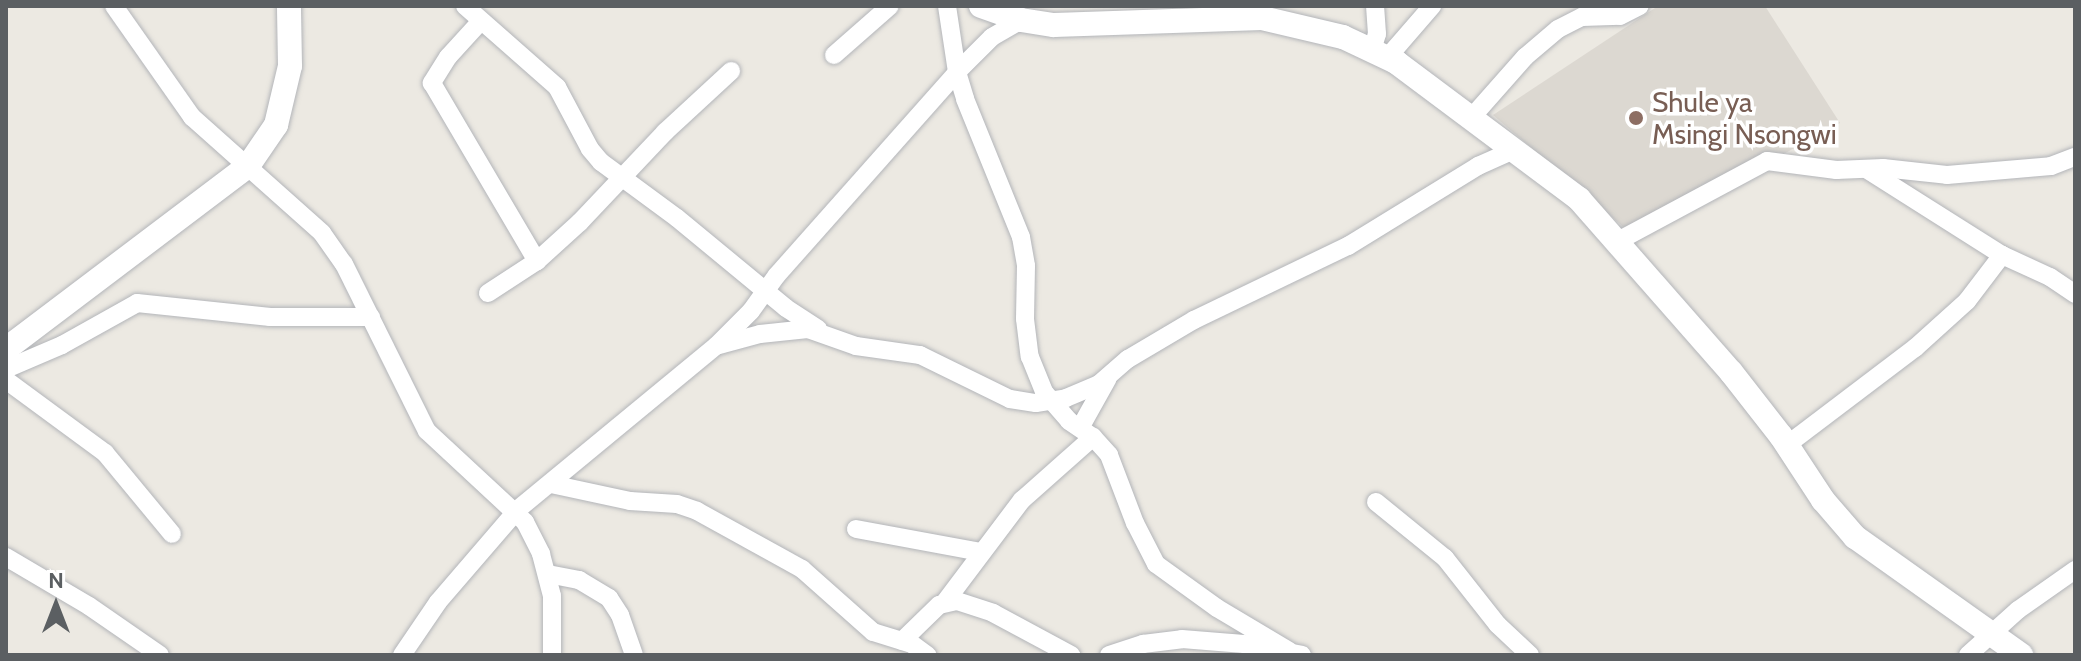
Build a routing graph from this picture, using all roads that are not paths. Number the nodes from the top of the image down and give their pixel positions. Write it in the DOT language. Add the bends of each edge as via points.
graph roads {
  1 [pos="114,6"];
  2 [pos="289,6"];
  3 [pos="465,6"];
  4 [pos="890,6"];
  5 [pos="947,6"];
  6 [pos="981,6"];
  7 [pos="1432,6"];
  8 [pos="1640,6"];
  9 [pos="1379,8"];
  10 [pos="1265,12"];
  11 [pos="1021,20"];
  12 [pos="480,22"];
  13 [pos="1379,54"];
  14 [pos="834,55"];
  15 [pos="731,71"];
  16 [pos="957,72"];
  17 [pos="1472,117"];
  18 [pos="1514,150"];
  19 [pos="2075,157"];
  20 [pos="248,166"];
  21 [pos="1866,169"];
  22 [pos="623,179"];
  23 [pos="1618,241"];
  24 [pos="2002,255"];
  25 [pos="537,261"];
  26 [pos="764,291"];
  27 [pos="488,293"];
  28 [pos="2075,294"];
  29 [pos="371,317"];
  30 [pos="825,333"];
  31 [pos="716,346"];
  32 [pos="6,349"];
  33 [pos="6,369"];
  34 [pos="1110,376"];
  35 [pos="6,380"];
  36 [pos="1051,401"];
  37 [pos="1086,432"];
  38 [pos="1787,445"];
  39 [pos="551,484"];
  40 [pos="1376,502"];
  41 [pos="517,510"];
  42 [pos="856,529"];
  43 [pos="172,534"];
  44 [pos="980,552"];
  45 [pos="6,557"];
  46 [pos="2075,570"];
  47 [pos="548,574"];
  48 [pos="945,602"];
  49 [pos="1989,633"];
  50 [pos="915,650"];
  51 [pos="1296,653"];
  52 [pos="160,655"];
  53 [pos="402,655"];
  54 [pos="552,655"];
  55 [pos="634,655"];
  56 [pos="1071,655"];
  57 [pos="1109,655"];
  58 [pos="1530,655"];
  59 [pos="1968,655"];
  60 [pos="2021,655"];
  1 -- 20 [label="street" via="192,117"];
  2 -- 20 [label="street" via="290,66 276,125"];
  3 -- 12 [label="street"];
  4 -- 14 [label="street"];
  5 -- 16 [label="street"];
  6 -- 11 [label="street"];
  7 -- 13 [label="street"];
  8 -- 17 [label="street" via="1620,16 1582,17 1558,29 1525,57"];
  9 -- 13 [label="street"];
  10 -- 11 [label="street" via="1054,25"];
  10 -- 13 [label="street"];
  11 -- 16 [label="street" via="992,37"];
  12 -- 22 [label="street" via="557,87 590,149"];
  12 -- 25 [label="street" via="432,83"];
  13 -- 17 [label="street"];
  15 -- 22 [label="street"];
  16 -- 26 [label="street"];
  16 -- 36 [label="street" via="1021,237 1030,357"];
  17 -- 18 [label="street"];
  18 -- 23 [label="street" via="1562,184"];
  18 -- 34 [label="street" via="1478,166 1348,246 1194,320 1135,354"];
  19 -- 21 [label="street" via="2051,166 1963,174"];
  20 -- 29 [label="street" via="322,233"];
  20 -- 32 [label="street"];
  21 -- 23 [label="street" via="1767,161"];
  21 -- 24 [label="street"];
  22 -- 25 [label="street"];
  22 -- 26 [label="street"];
  23 -- 38 [label="street"];
  24 -- 28 [label="street"];
  24 -- 38 [label="street" via="1967,301 1915,348"];
  25 -- 27 [label="street"];
  26 -- 30 [label="street"];
  26 -- 31 [label="street"];
  29 -- 33 [label="street" via="270,317 137,303"];
  29 -- 41 [label="street" via="427,431"];
  30 -- 31 [label="street" via="776,331"];
  30 -- 36 [label="street" via="856,346 920,355 1010,399"];
  31 -- 39 [label="street"];
  34 -- 36 [label="street" via="1081,393"];
  34 -- 37 [label="street"];
  35 -- 43 [label="street" via="105,453"];
  36 -- 37 [label="street"];
  37 -- 44 [label="street"];
  37 -- 51 [label="street" via="1116,466 1156,564 1217,608"];
  38 -- 49 [label="street" via="1855,537"];
  39 -- 41 [label="street"];
  39 -- 50 [label="street" via="697,511 802,569 861,624"];
  40 -- 58 [label="street" via="1445,558 1498,625"];
  41 -- 47 [label="street"];
  41 -- 53 [label="street" via="438,602"];
  42 -- 44 [label="street"];
  44 -- 48 [label="street"];
  45 -- 52 [label="street"];
  46 -- 49 [label="street"];
  47 -- 54 [label="street"];
  47 -- 55 [label="street" via="579,580 609,598"];
  48 -- 50 [label="street"];
  48 -- 56 [label="street" via="965,602 993,613"];
  49 -- 59 [label="street"];
  49 -- 60 [label="street"];
  51 -- 57 [label="street" via="1182,639"];
}
